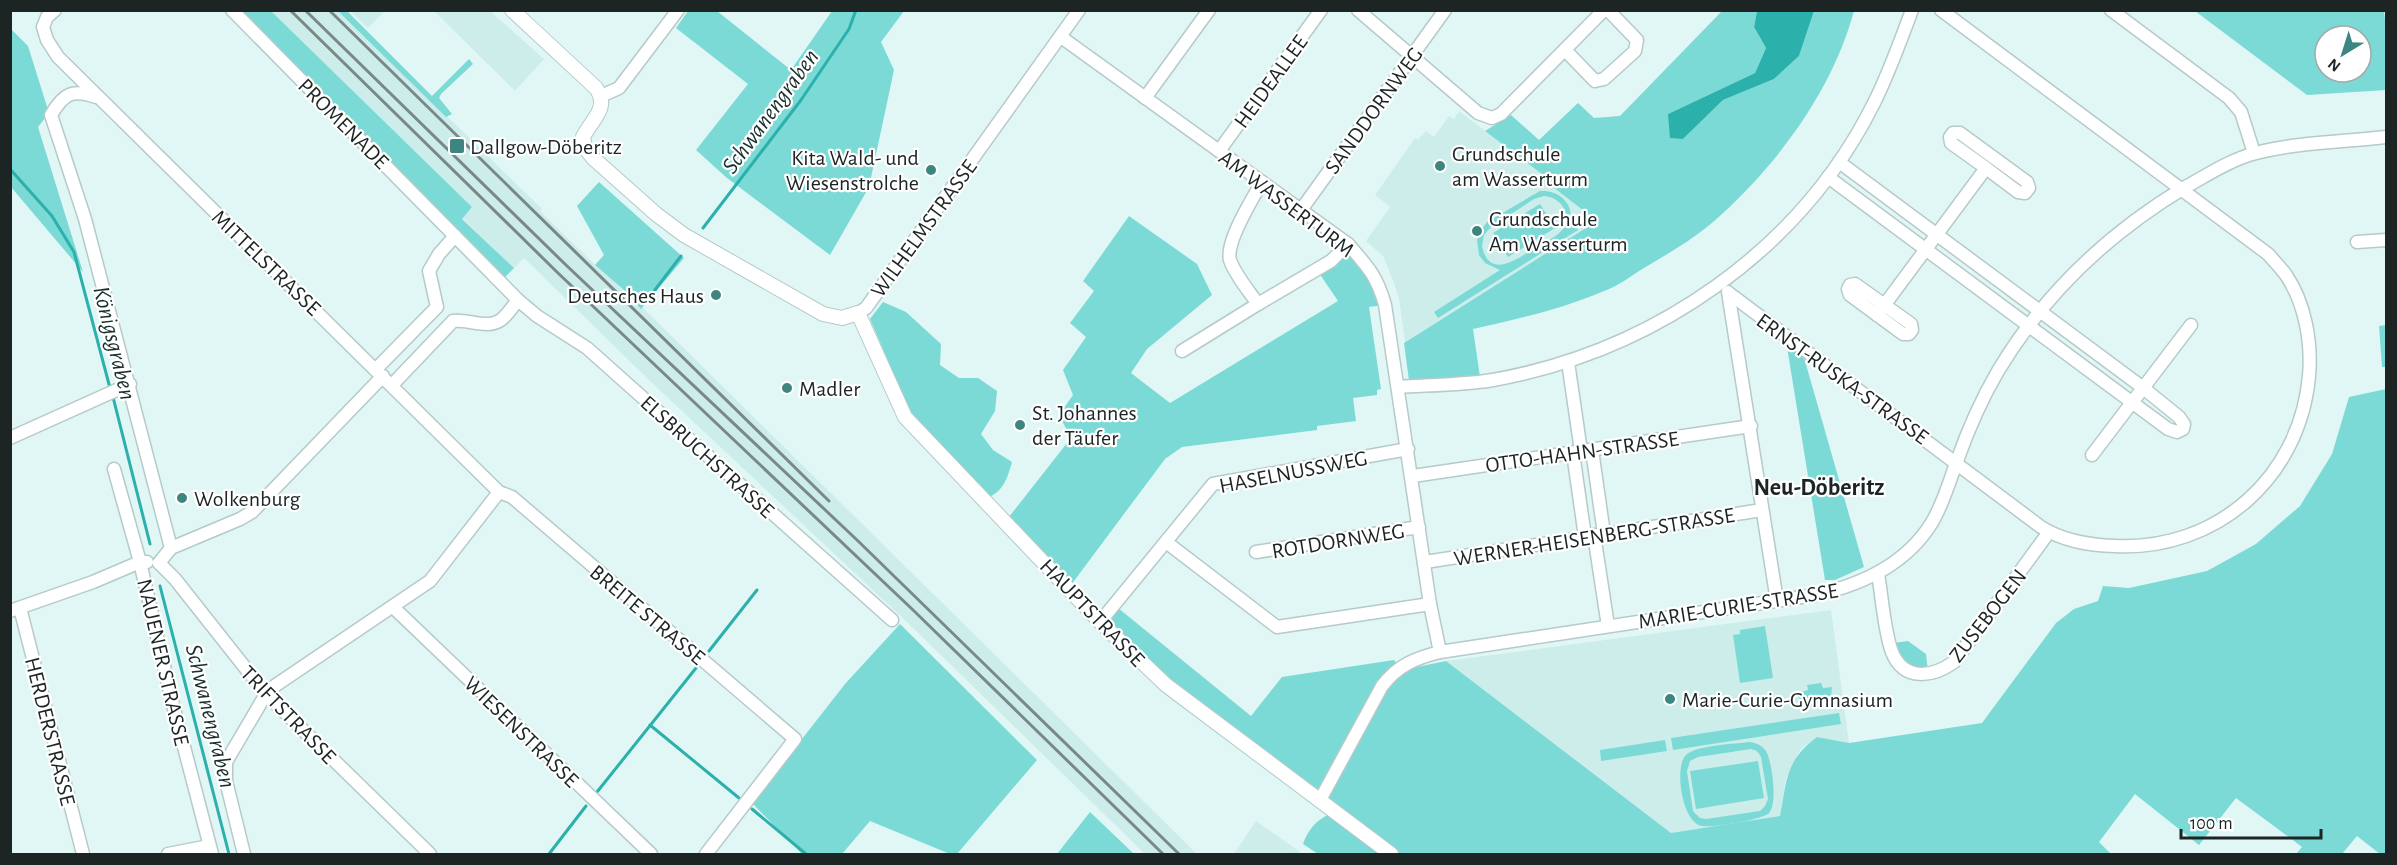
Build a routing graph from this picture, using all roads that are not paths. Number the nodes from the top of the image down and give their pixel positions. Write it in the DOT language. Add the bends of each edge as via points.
graph roads {
  1 [pos="55,10"];
  2 [pos="232,10"];
  3 [pos="512,10"];
  4 [pos="678,10"];
  5 [pos="1079,10"];
  6 [pos="1209,10"];
  7 [pos="1321,10"];
  8 [pos="1358,10"];
  9 [pos="1445,10"];
  10 [pos="1606,10"];
  11 [pos="1912,10"];
  12 [pos="1941,10"];
  13 [pos="2111,10"];
  14 [pos="1060,37"];
  15 [pos="1565,50"];
  16 [pos="1412,57"];
  17 [pos="602,96"];
  18 [pos="99,98"];
  19 [pos="1145,98"];
  20 [pos="2386,137"];
  21 [pos="1219,152"];
  22 [pos="2254,153"];
  23 [pos="1839,162"];
  24 [pos="1986,168"];
  25 [pos="1828,177"];
  26 [pos="1262,182"];
  27 [pos="2182,189"];
  28 [pos="1300,210"];
  29 [pos="1937,234"];
  30 [pos="456,236"];
  31 [pos="2386,240"];
  32 [pos="2357,242"];
  33 [pos="1348,244"];
  34 [pos="1925,249"];
  35 [pos="1722,284"];
  36 [pos="1730,294"];
  37 [pos="518,300"];
  38 [pos="1258,304"];
  39 [pos="1881,310"];
  40 [pos="2040,312"];
  41 [pos="858,313"];
  42 [pos="2191,325"];
  43 [pos="2029,327"];
  44 [pos="1182,351"];
  45 [pos="1568,362"];
  46 [pos="384,377"];
  47 [pos="130,384"];
  48 [pos="1398,387"];
  49 [pos="2142,387"];
  50 [pos="2131,402"];
  51 [pos="1750,426"];
  52 [pos="10,438"];
  53 [pos="1408,450"];
  54 [pos="1582,451"];
  55 [pos="2092,455"];
  56 [pos="1957,462"];
  57 [pos="114,469"];
  58 [pos="1413,476"];
  59 [pos="499,492"];
  60 [pos="1762,510"];
  61 [pos="1419,527"];
  62 [pos="2049,532"];
  63 [pos="1595,535"];
  64 [pos="1166,542"];
  65 [pos="171,548"];
  66 [pos="1256,552"];
  67 [pos="140,562"];
  68 [pos="1425,562"];
  69 [pos="159,563"];
  70 [pos="1878,574"];
  71 [pos="1777,601"];
  72 [pos="1430,604"];
  73 [pos="393,607"];
  74 [pos="15,609"];
  75 [pos="892,620"];
  76 [pos="1100,622"];
  77 [pos="1608,626"];
  78 [pos="1440,652"];
  79 [pos="266,694"];
  80 [pos="1320,800"];
  81 [pos="210,850"];
  82 [pos="83,855"];
  83 [pos="168,855"];
  84 [pos="244,855"];
  85 [pos="430,855"];
  86 [pos="651,855"];
  87 [pos="706,855"];
  88 [pos="1391,855"];
  1 -- 18 [label="street, MITTELSTRASSE" via="43,27 47,40 58,57"];
  2 -- 30 [label="street, PROMENADE"];
  3 -- 17 [label="street"];
  4 -- 17 [label="street" via="619,88"];
  5 -- 14 [label="street, WILHELMSTRASSE"];
  6 -- 19 [label="street"];
  7 -- 21 [label="street, HEIDEALLEE"];
  8 -- 16 [label="street"];
  9 -- 16 [label="street, SANDDORNWEG"];
  10 -- 15 [label="street"];
  10 -- 15 [label="street" via="1637,40 1635,51 1604,79 1595,81"];
  11 -- 23 [label="street" via="1874,104"];
  12 -- 27 [label="street, ERNST-RUSKA-STRASSE"];
  13 -- 22 [label="street" via="2229,98 2241,111"];
  14 -- 19 [label="street, AM WASSERTURM"];
  14 -- 41 [label="street, WILHELMSTRASSE" via="866,308"];
  15 -- 16 [label="street" via="1501,114 1492,118 1479,113"];
  16 -- 28 [label="street, SANDDORNWEG"];
  17 -- 41 [label="street, WILHELMSTRASSE" via="600,109 583,137 585,148 656,214 684,235 823,314 842,318"];
  18 -- 46 [label="street, MITTELSTRASSE"];
  18 -- 47 [label="street, NAUENER STRASSE" via="83,92 70,93 51,115 85,219"];
  19 -- 21 [label="street, AM WASSERTURM"];
  20 -- 22 [label="street, MARIE-CURIE-STRASSE"];
  21 -- 26 [label="street, AM WASSERTURM"];
  22 -- 27 [label="street, MARIE-CURIE-STRASSE"];
  23 -- 25 [label="street"];
  23 -- 29 [label="street"];
  24 -- 24 [label="street" via="2018,192 2025,193 2029,188 2027,182 1960,133 1953,133 1951,143"];
  24 -- 29 [label="street"];
  25 -- 34 [label="street"];
  25 -- 35 [label="street" via="1793,218"];
  26 -- 28 [label="street, AM WASSERTURM"];
  26 -- 38 [label="street" via="1229,251 1234,267"];
  27 -- 40 [label="street, MARIE-CURIE-STRASSE" via="2109,240"];
  27 -- 62 [label="street, ERNST-RUSKA-STRASSE" via="2268,254 2287,276 2299,300 2308,334 2308,390 2301,420 2289,448 2262,487 2244,505 2207,528 2174,541 2134,547 2099,546"];
  28 -- 33 [label="street, AM WASSERTURM"];
  29 -- 34 [label="street"];
  29 -- 40 [label="street"];
  30 -- 37 [label="street, PROMENADE"];
  30 -- 46 [label="street" via="429,271 437,307"];
  31 -- 32 [label="street"];
  33 -- 38 [label="street" via="1324,266"];
  33 -- 48 [label="street, AM WASSERTURM" via="1379,284"];
  34 -- 39 [label="street"];
  34 -- 43 [label="street"];
  35 -- 36 [label="street, ERNST-RUSKA-STRASSE"];
  35 -- 45 [label="street" via="1646,329"];
  36 -- 51 [label="street"];
  36 -- 56 [label="street, ERNST-RUSKA-STRASSE"];
  37 -- 46 [label="street" via="502,319 486,324 453,321"];
  37 -- 75 [label="street, ELSBRUCHSTRASSE" via="587,348"];
  38 -- 44 [label="street"];
  40 -- 43 [label="street, MARIE-CURIE-STRASSE"];
  40 -- 49 [label="street"];
  41 -- 76 [label="street, HAUPTSTRASSE" via="904,417"];
  42 -- 49 [label="street"];
  43 -- 50 [label="street"];
  43 -- 56 [label="street, MARIE-CURIE-STRASSE" via="1974,416"];
  45 -- 48 [label="street" via="1491,380"];
  45 -- 54 [label="street"];
  46 -- 59 [label="street, MITTELSTRASSE"];
  46 -- 65 [label="street" via="252,512"];
  47 -- 52 [label="street"];
  47 -- 65 [label="street, NAUENER STRASSE"];
  48 -- 53 [label="street, AM WASSERTURM"];
  49 -- 50 [label="street"];
  49 -- 50 [label="street" via="2179,417 2184,424 2182,429 2168,429"];
  50 -- 55 [label="street"];
  51 -- 54 [label="street, OTTO-HAHN-STRASSE"];
  51 -- 60 [label="street"];
  53 -- 58 [label="street, AM WASSERTURM"];
  53 -- 64 [label="street, HASELNUSSWEG" via="1218,482 1208,487"];
  54 -- 58 [label="street, OTTO-HAHN-STRASSE"];
  54 -- 63 [label="street"];
  54 -- 63 [label="street"];
  56 -- 62 [label="street, ERNST-RUSKA-STRASSE"];
  56 -- 70 [label="street, MARIE-CURIE-STRASSE" via="1932,523 1914,546"];
  57 -- 67 [label="street, NAUENER STRASSE"];
  58 -- 61 [label="street, AM WASSERTURM"];
  59 -- 73 [label="street" via="430,581"];
  59 -- 87 [label="street, BREITE STRASSE" via="512,497 795,739"];
  60 -- 63 [label="street, WERNER-HEISENBERG-STRASSE"];
  60 -- 71 [label="street"];
  61 -- 66 [label="street, ROTDORNWEG"];
  61 -- 68 [label="street, AM WASSERTURM"];
  62 -- 70 [label="street, ZUSEBOGEN" via="1954,662 1930,675 1910,672 1892,653"];
  63 -- 68 [label="street, WERNER-HEISENBERG-STRASSE"];
  63 -- 77 [label="street"];
  64 -- 72 [label="street" via="1277,627"];
  64 -- 76 [label="street, HASELNUSSWEG"];
  65 -- 69 [label="street"];
  67 -- 69 [label="street"];
  67 -- 74 [label="street"];
  67 -- 81 [label="street, NAUENER STRASSE"];
  68 -- 72 [label="street, AM WASSERTURM"];
  69 -- 79 [label="street, TRIFTSTRASSE"];
  70 -- 71 [label="street, MARIE-CURIE-STRASSE" via="1848,587"];
  71 -- 77 [label="street, MARIE-CURIE-STRASSE"];
  72 -- 78 [label="street, AM WASSERTURM"];
  73 -- 79 [label="street"];
  73 -- 86 [label="street, WIESENSTRASSE"];
  74 -- 82 [label="street, HERDERSTRASSE"];
  76 -- 80 [label="street, HAUPTSTRASSE" via="1166,685"];
  77 -- 78 [label="street, MARIE-CURIE-STRASSE"];
  78 -- 80 [label="street, MARIE-CURIE-STRASSE" via="1413,659 1391,674"];
  79 -- 84 [label="street" via="226,762 226,781"];
  79 -- 85 [label="street, TRIFTSTRASSE"];
  80 -- 88 [label="street, HAUPTSTRASSE"];
  81 -- 83 [label="street"];
}
